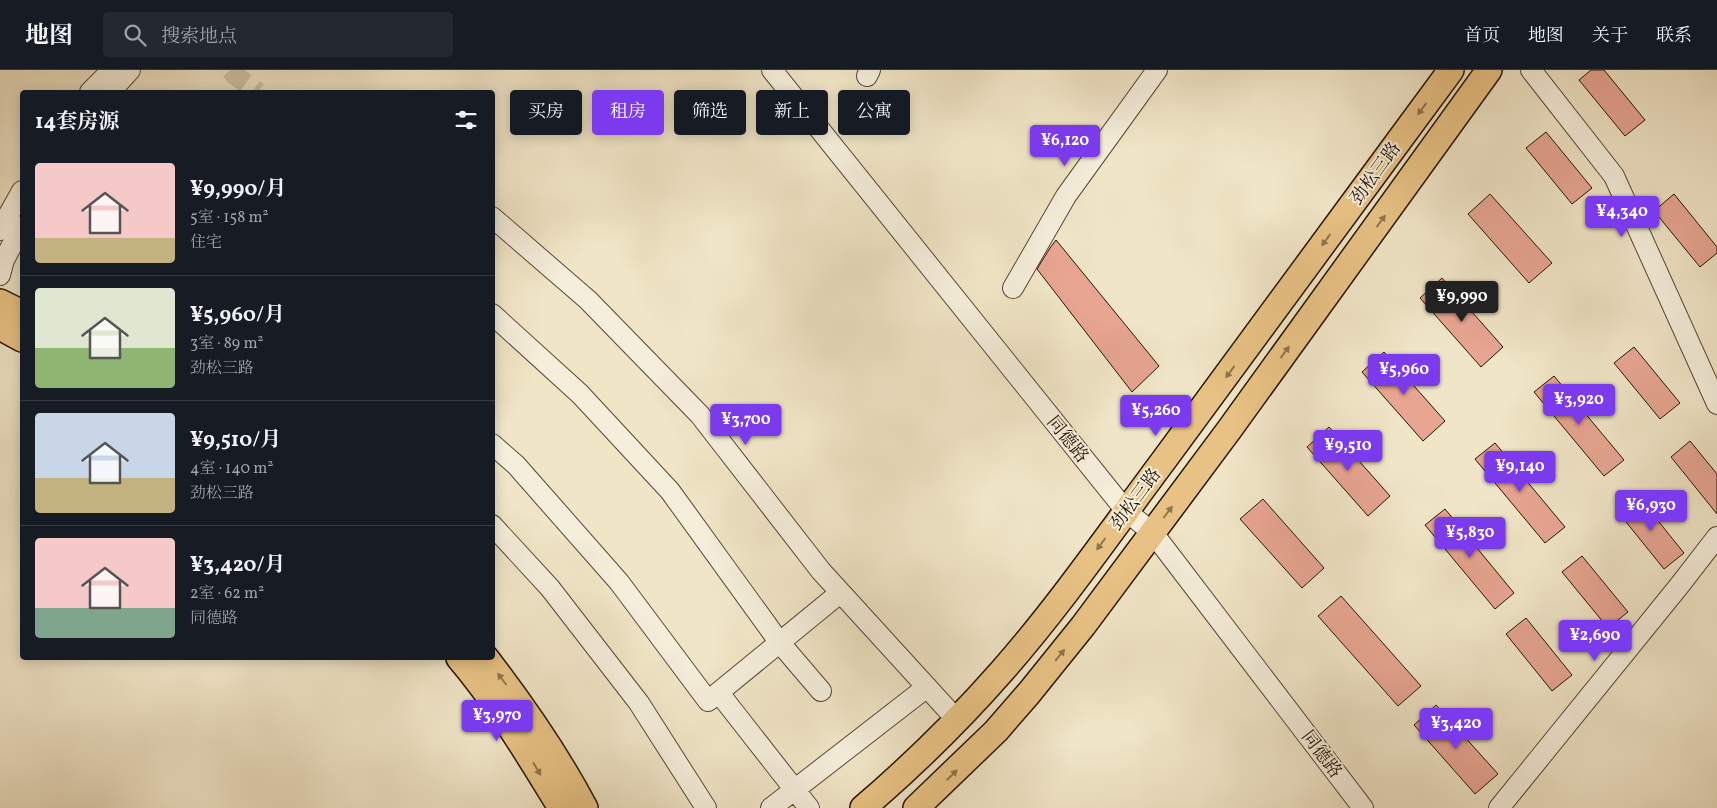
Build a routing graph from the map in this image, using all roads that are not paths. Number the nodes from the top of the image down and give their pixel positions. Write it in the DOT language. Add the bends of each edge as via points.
graph roads {
  1 [pos="112,70"];
  2 [pos="130,70"];
  3 [pos="772,70"];
  4 [pos="1157,70"];
  5 [pos="1450,70"];
  6 [pos="1489,70"];
  7 [pos="1531,70"];
  8 [pos="92,90"];
  9 [pos="112,90"];
  10 [pos="20,195"];
  11 [pos="495,220"];
  12 [pos="0,230"];
  13 [pos="20,230"];
  14 [pos="1,269"];
  15 [pos="1013,288"];
  16 [pos="0,302"];
  17 [pos="20,311"];
  18 [pos="20,312"];
  19 [pos="495,317"];
  20 [pos="0,327"];
  21 [pos="20,337"];
  22 [pos="1717,404"];
  23 [pos="495,447"];
  24 [pos="1126,511"];
  25 [pos="495,528"];
  26 [pos="1153,533"];
  27 [pos="1717,537"];
  28 [pos="840,593"];
  29 [pos="780,643"];
  30 [pos="461,660"];
  31 [pos="488,660"];
  32 [pos="927,687"];
  33 [pos="821,691"];
  34 [pos="718,693"];
  35 [pos="956,719"];
  36 [pos="794,790"];
  37 [pos="561,808"];
  38 [pos="585,808"];
  39 [pos="706,808"];
  40 [pos="771,808"];
  41 [pos="809,808"];
  42 [pos="863,808"];
  43 [pos="916,808"];
  44 [pos="1363,808"];
  45 [pos="1499,808"];
  1 -- 8 [label="street"];
  2 -- 9 [label="street"];
  3 -- 24 [label="street, 同德路"];
  4 -- 15 [label="street" via="1066,196"];
  5 -- 24 [label="main road, 劲松三路, one-way"];
  26 -- 6 [label="main road, 劲松三路, one-way"];
  7 -- 22 [label="street" via="1614,176"];
  10 -- 12 [label="street"];
  11 -- 28 [label="street" via="588,300 700,415"];
  13 -- 14 [label="street"];
  14 -- 17 [label="street" via="2,291"];
  16 -- 18 [label="main road"];
  19 -- 29 [label="street" via="580,394 670,491"];
  20 -- 21 [label="main road"];
  23 -- 34 [label="street" via="516,465 619,582 708,701"];
  24 -- 26 [label="street, 同德路"];
  24 -- 35 [label="main road, 劲松三路, one-way" via="1002,671"];
  25 -- 39 [label="street" via="550,588 640,703"];
  43 -- 26 [label="main road, 劲松三路, one-way" via="1029,693"];
  26 -- 44 [label="street, 同德路"];
  27 -- 45 [label="street"];
  28 -- 29 [label="street"];
  28 -- 32 [label="street"];
  29 -- 33 [label="street"];
  29 -- 34 [label="street"];
  30 -- 37 [label="main road, one-way" via="499,709"];
  38 -- 31 [label="main road, one-way" via="515,695"];
  32 -- 35 [label="street"];
  32 -- 36 [label="street"];
  34 -- 36 [label="street"];
  35 -- 42 [label="main road, 劲松三路"];
  36 -- 40 [label="street"];
  36 -- 41 [label="street"];
}
